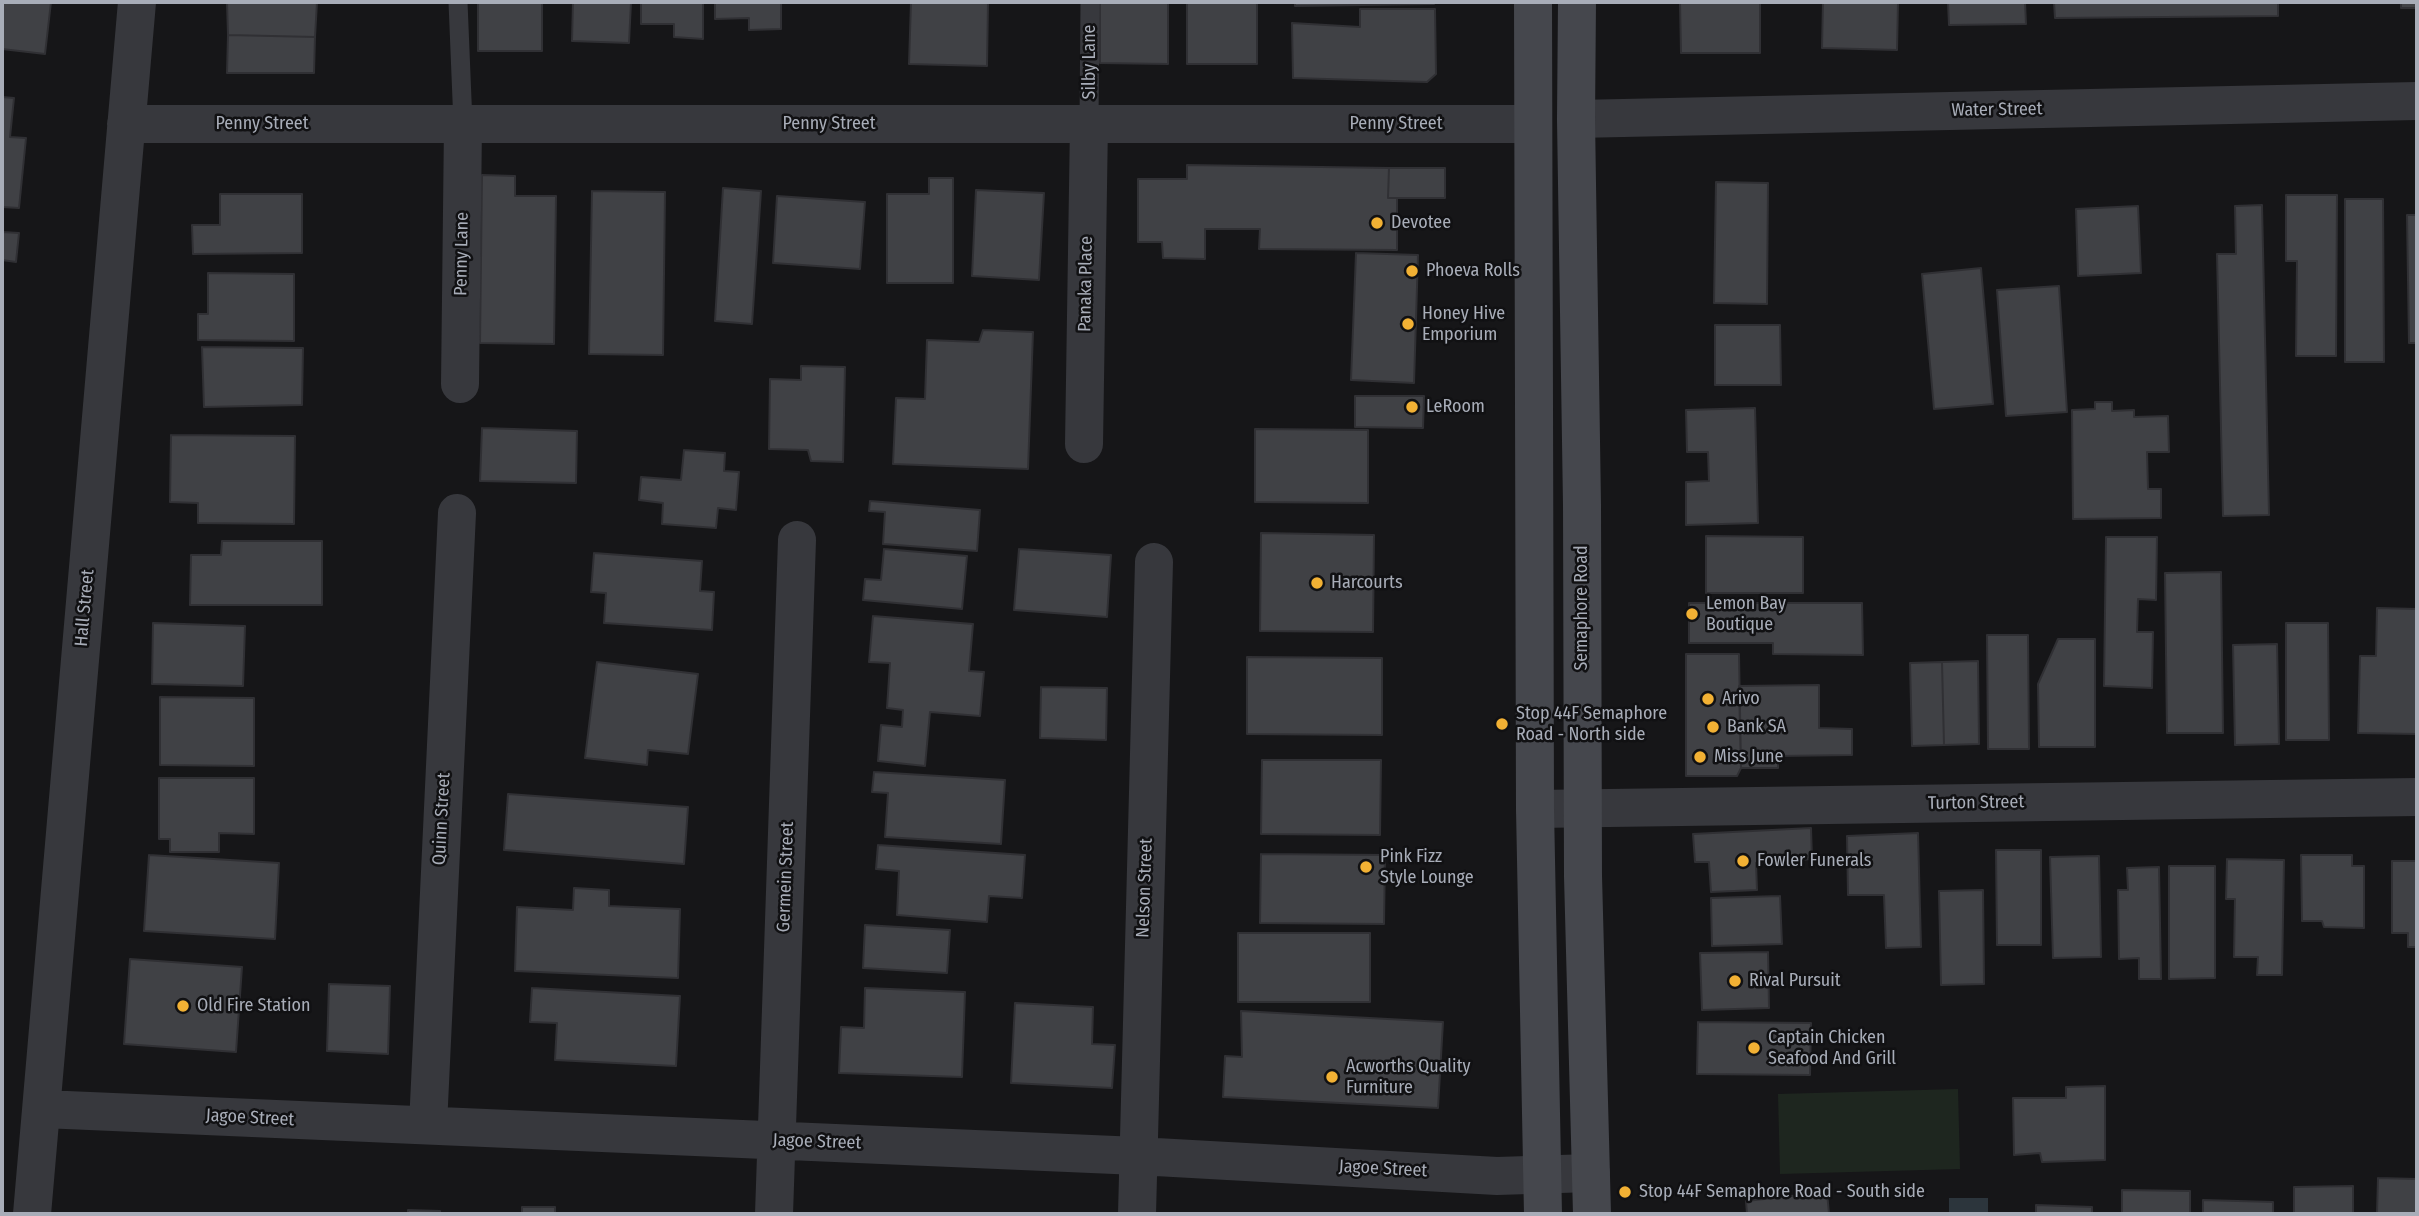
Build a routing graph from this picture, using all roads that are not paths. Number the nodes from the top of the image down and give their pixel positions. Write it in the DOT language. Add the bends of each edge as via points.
graph roads {
  1 [pos="137,2"];
  2 [pos="458,2"];
  3 [pos="1090,2"];
  4 [pos="1533,2"];
  5 [pos="1577,2"];
  6 [pos="2417,101"];
  7 [pos="1576,119"];
  8 [pos="1089,123"];
  9 [pos="126,124"];
  10 [pos="463,124"];
  11 [pos="1532,124"];
  12 [pos="460,384"];
  13 [pos="1084,444"];
  14 [pos="1582,505"];
  15 [pos="1534,507"];
  16 [pos="457,513"];
  17 [pos="797,540"];
  18 [pos="1154,562"];
  19 [pos="2417,797"];
  20 [pos="1583,808"];
  21 [pos="1535,810"];
  22 [pos="43,1109"];
  23 [pos="428,1125"];
  24 [pos="776,1140"];
  25 [pos="1138,1156"];
  26 [pos="1591,1173"];
  27 [pos="1543,1174"];
  28 [pos="32,1214"];
  29 [pos="774,1214"];
  30 [pos="1137,1214"];
  31 [pos="1543,1214"];
  32 [pos="1592,1214"];
  1 -- 9 [label="street, Hall Street"];
  2 -- 10 [label="lane"];
  3 -- 8 [label="lane, Silby Lane"];
  4 -- 11 [label="main road"];
  5 -- 7 [label="main road, Semaphore Road"];
  6 -- 7 [label="street, Water Street"];
  7 -- 11 [label="main road"];
  7 -- 14 [label="main road, Semaphore Road"];
  8 -- 10 [label="street, Penny Street"];
  8 -- 11 [label="street, Penny Street"];
  8 -- 13 [label="street, Panaka Place"];
  9 -- 10 [label="street, Penny Street"];
  9 -- 22 [label="street, Hall Street"];
  10 -- 12 [label="street, Penny Lane"];
  11 -- 15 [label="main road"];
  14 -- 15 [label="main road"];
  14 -- 20 [label="main road, Semaphore Road"];
  15 -- 21 [label="main road"];
  16 -- 23 [label="street, Quinn Street"];
  17 -- 24 [label="street, Germein Street"];
  18 -- 25 [label="street, Nelson Street"];
  19 -- 20 [label="street, Turton Street"];
  20 -- 21 [label="street, Turton Street"];
  20 -- 26 [label="main road, Semaphore Road"];
  21 -- 27 [label="main road"];
  22 -- 23 [label="street, Jagoe Street"];
  22 -- 28 [label="street, Hall Street"];
  23 -- 24 [label="street, Jagoe Street"];
  24 -- 25 [label="street, Jagoe Street"];
  24 -- 29 [label="street, Germein Street"];
  25 -- 27 [label="street, Jagoe Street" via="1497,1176"];
  25 -- 30 [label="street, Nelson Street"];
  26 -- 27 [label="street, Jagoe Street"];
  26 -- 32 [label="main road, Semaphore Road"];
  27 -- 31 [label="main road"];
}
